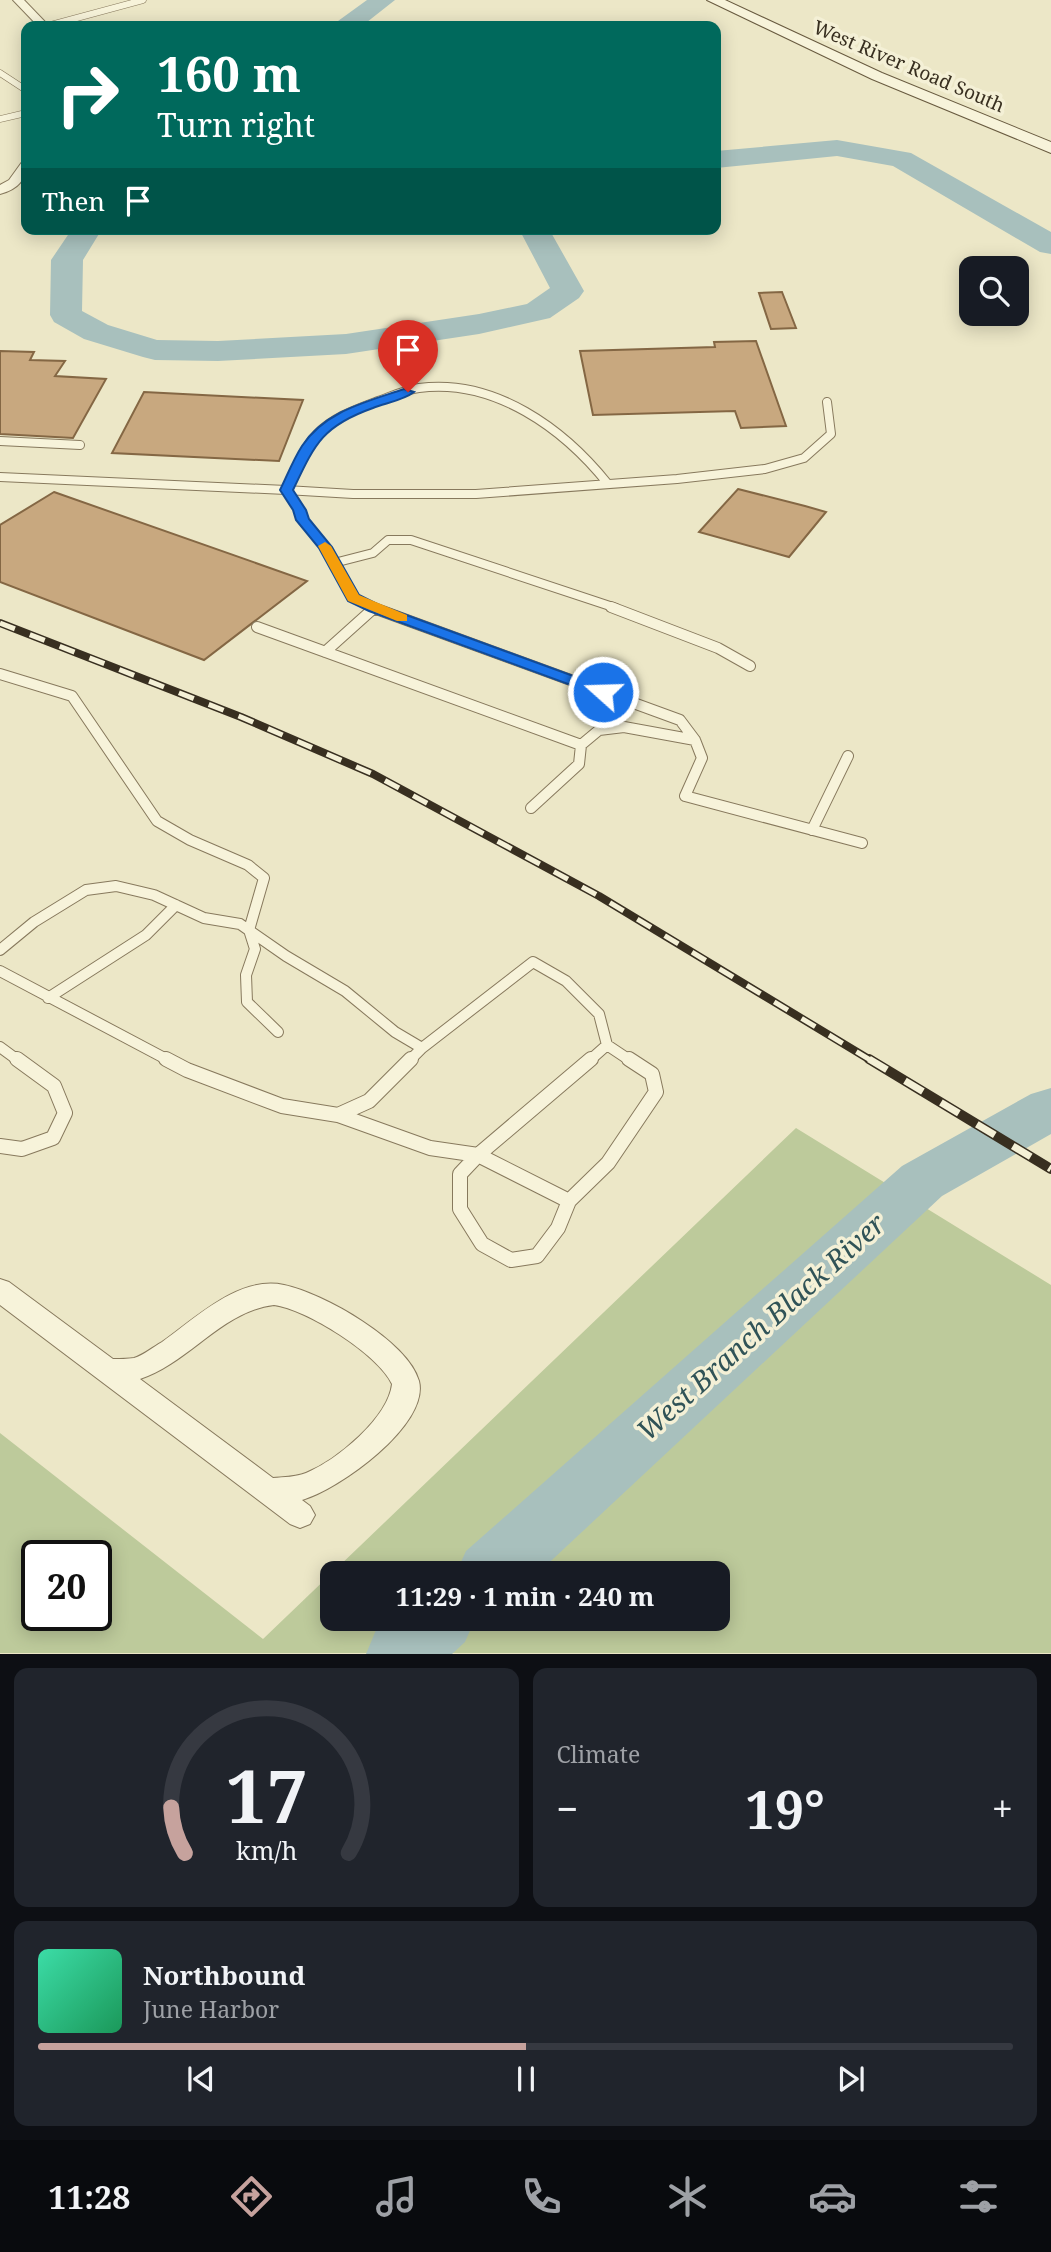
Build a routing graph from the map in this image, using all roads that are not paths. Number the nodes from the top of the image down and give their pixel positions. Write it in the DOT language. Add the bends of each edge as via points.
graph roads {
  1 [pos="18,0"];
  2 [pos="143,0"];
  3 [pos="714,0"];
  4 [pos="40,21"];
  5 [pos="64,21"];
  6 [pos="0,73"];
  7 [pos="21,87"];
  8 [pos="21,114"];
  9 [pos="0,119"];
  10 [pos="1051,148"];
  11 [pos="21,172"];
  12 [pos="0,190"];
  13 [pos="827,402"];
  14 [pos="0,441"];
  15 [pos="80,445"];
  16 [pos="0,477"];
  17 [pos="608,484"];
  18 [pos="286,490"];
  19 [pos="334,563"];
  20 [pos="374,608"];
  21 [pos="257,627"];
  22 [pos="325,652"];
  23 [pos="750,666"];
  24 [pos="0,674"];
  25 [pos="695,740"];
  26 [pos="582,745"];
  27 [pos="848,756"];
  28 [pos="531,808"];
  29 [pos="812,830"];
  30 [pos="862,843"];
  31 [pos="176,905"];
  32 [pos="249,930"];
  33 [pos="0,950"];
  34 [pos="0,971"];
  35 [pos="48,998"];
  36 [pos="278,1032"];
  37 [pos="607,1045"];
  38 [pos="0,1047"];
  39 [pos="422,1048"];
  40 [pos="338,1115"];
  41 [pos="0,1146"];
  42 [pos="478,1155"];
  43 [pos="569,1201"];
  44 [pos="0,1290"];
  45 [pos="108,1371"];
  46 [pos="269,1492"];
  47 [pos="300,1515"];
  1 -- 4 [label="street"];
  2 -- 5 [label="lane"];
  3 -- 10 [label="main road, West River Road South" via="877,76"];
  6 -- 7 [label="lane"];
  8 -- 9 [label="lane"];
  11 -- 12 [label="street" via="14,183"];
  13 -- 17 [label="lane" via="831,434 804,458 765,469"];
  14 -- 15 [label="lane"];
  16 -- 18 [label="lane"];
  17 -- 18 [label="lane" via="476,494"];
  17 -- 18 [label="lane" via="588,457 545,420 486,394 426,387 343,414 307,448"];
  18 -- 19 [label="lane"];
  19 -- 20 [label="lane" via="353,598"];
  19 -- 23 [label="lane" via="373,553 388,540 411,540 642,617"];
  20 -- 22 [label="lane"];
  20 -- 25 [label="lane" via="680,720"];
  21 -- 22 [label="lane"];
  22 -- 26 [label="lane"];
  24 -- 32 [label="lane" via="72,696 157,821 248,865 264,878"];
  25 -- 26 [label="lane" via="624,727 599,730"];
  25 -- 29 [label="lane" via="702,758 685,796"];
  26 -- 28 [label="lane" via="579,764"];
  27 -- 29 [label="lane"];
  29 -- 30 [label="lane"];
  31 -- 32 [label="lane" via="204,918 240,923"];
  31 -- 33 [label="lane" via="116,886 86,890 34,922"];
  31 -- 35 [label="lane" via="146,935"];
  32 -- 36 [label="lane" via="255,949 246,975 247,1002"];
  32 -- 39 [label="lane" via="345,991"];
  34 -- 35 [label="lane"];
  35 -- 40 [label="lane" via="187,1070 282,1106"];
  37 -- 39 [label="lane" via="599,1014 566,981 533,961"];
  37 -- 42 [label="lane"];
  37 -- 43 [label="lane" via="652,1074 656,1092 608,1163"];
  38 -- 41 [label="lane" via="54,1086 65,1113 53,1138 22,1149"];
  39 -- 40 [label="lane" via="369,1101"];
  40 -- 42 [label="lane" via="430,1149"];
  42 -- 43 [label="lane"];
  42 -- 43 [label="lane" via="460,1174 460,1209 482,1244 511,1260 537,1256 558,1228"];
  44 -- 45 [label="street"];
  45 -- 46 [label="street"];
  45 -- 46 [label="street" via="142,1368 237,1304 274,1294 292,1298 346,1326 398,1366 406,1384 404,1403 392,1420 341,1468 307,1486"];
  46 -- 47 [label="street"];
}
